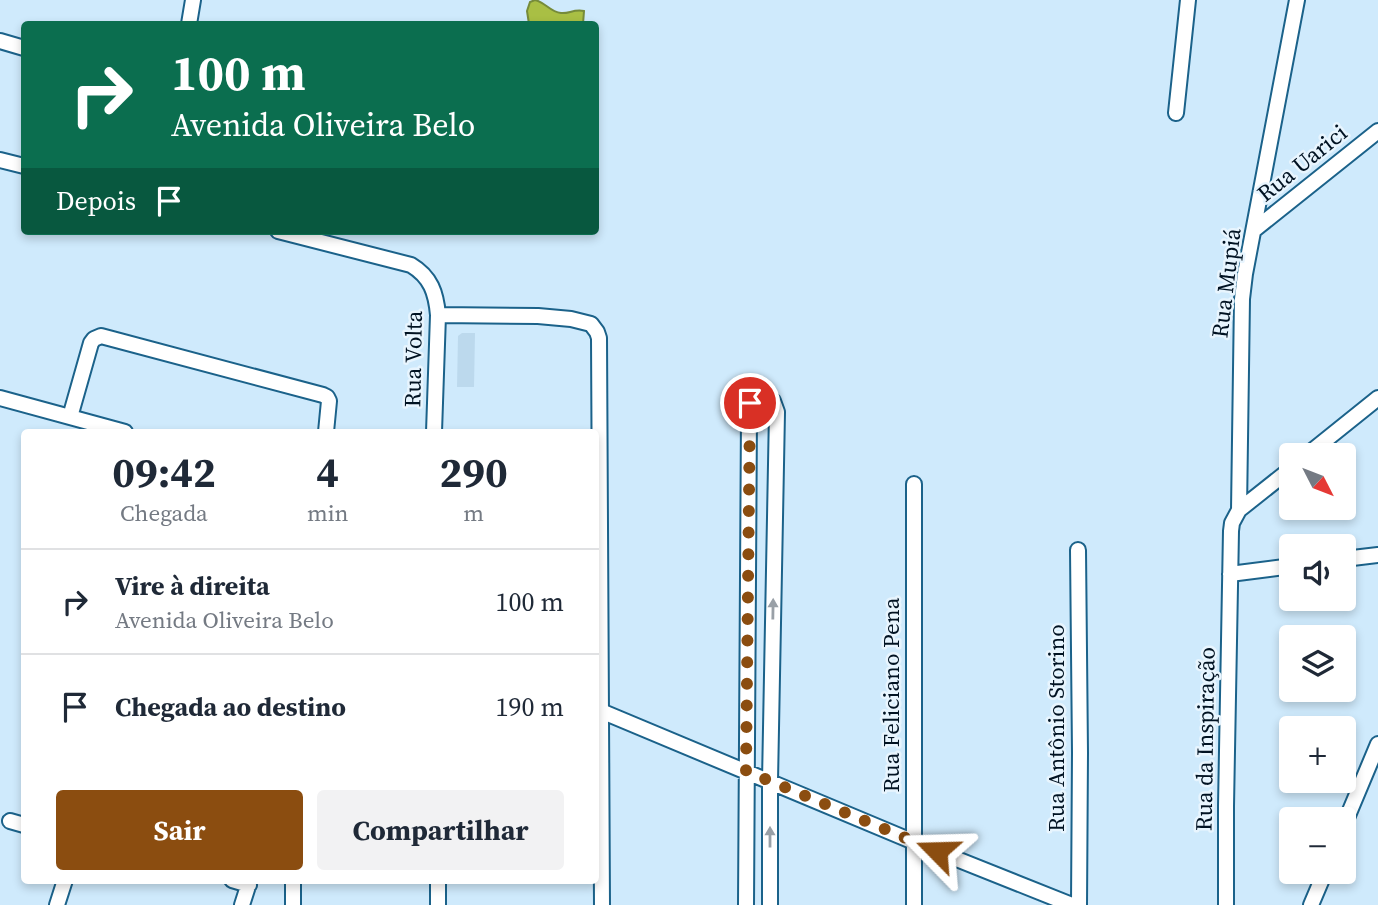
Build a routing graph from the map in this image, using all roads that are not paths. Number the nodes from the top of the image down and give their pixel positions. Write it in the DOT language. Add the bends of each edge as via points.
graph roads {
  1 [pos="192,0"];
  2 [pos="1188,0"];
  3 [pos="1297,0"];
  4 [pos="189,21"];
  5 [pos="0,41"];
  6 [pos="21,47"];
  7 [pos="1176,113"];
  8 [pos="1378,131"];
  9 [pos="0,160"];
  10 [pos="21,165"];
  11 [pos="1254,230"];
  12 [pos="293,235"];
  13 [pos="438,315"];
  14 [pos="0,398"];
  15 [pos="1378,398"];
  16 [pos="70,417"];
  17 [pos="114,429"];
  18 [pos="326,429"];
  19 [pos="434,429"];
  20 [pos="599,429"];
  21 [pos="1322,443"];
  22 [pos="1279,478"];
  23 [pos="914,484"];
  24 [pos="1239,510"];
  25 [pos="1078,550"];
  26 [pos="1378,555"];
  27 [pos="1356,558"];
  28 [pos="1279,568"];
  29 [pos="1230,574"];
  30 [pos="599,710"];
  31 [pos="1378,744"];
  32 [pos="599,759"];
  33 [pos="746,771"];
  34 [pos="770,781"];
  35 [pos="1352,807"];
  36 [pos="914,842"];
  37 [pos="64,884"];
  38 [pos="249,884"];
  39 [pos="293,884"];
  40 [pos="438,884"];
  41 [pos="1320,884"];
  42 [pos="57,905"];
  43 [pos="242,905"];
  44 [pos="293,905"];
  45 [pos="438,905"];
  46 [pos="602,905"];
  47 [pos="746,905"];
  48 [pos="770,905"];
  49 [pos="914,905"];
  50 [pos="1072,905"];
  51 [pos="1079,905"];
  52 [pos="1226,905"];
  53 [pos="1311,905"];
  1 -- 4 [label="street"];
  2 -- 7 [label="street"];
  3 -- 11 [label="street, Rua Mupiá"];
  5 -- 6 [label="street"];
  8 -- 11 [label="street, Rua Uarici"];
  9 -- 10 [label="street"];
  11 -- 24 [label="street, Rua Mupiá" via="1242,299"];
  12 -- 13 [label="street, Rua Volta" via="411,265 432,288"];
  13 -- 19 [label="street, Rua Volta"];
  13 -- 20 [label="street" via="538,316 591,324 599,338"];
  14 -- 16 [label="street"];
  15 -- 21 [label="street"];
  16 -- 17 [label="street"];
  16 -- 18 [label="street" via="91,343 101,336 323,395 329,401"];
  22 -- 24 [label="street"];
  23 -- 36 [label="street, Rua Feliciano Pena"];
  24 -- 29 [label="street, Rua Mupiá" via="1232,523"];
  25 -- 51 [label="street, Rua Antônio Storino"];
  26 -- 27 [label="street"];
  28 -- 29 [label="street"];
  29 -- 52 [label="street, Rua da Inspiração"];
  30 -- 33 [label="street"];
  31 -- 35 [label="street"];
  32 -- 46 [label="street"];
  33 -- 34 [label="street"];
  34 -- 33 [label="street, one-way" via="777,412 773,401 756,398 749,414"];
  33 -- 47 [label="street"];
  34 -- 36 [label="street"];
  48 -- 34 [label="street, one-way"];
  36 -- 49 [label="street, Rua Feliciano Pena"];
  36 -- 50 [label="street"];
  37 -- 42 [label="street"];
  38 -- 43 [label="street"];
  39 -- 44 [label="street"];
  40 -- 45 [label="street"];
  41 -- 53 [label="street"];
}
